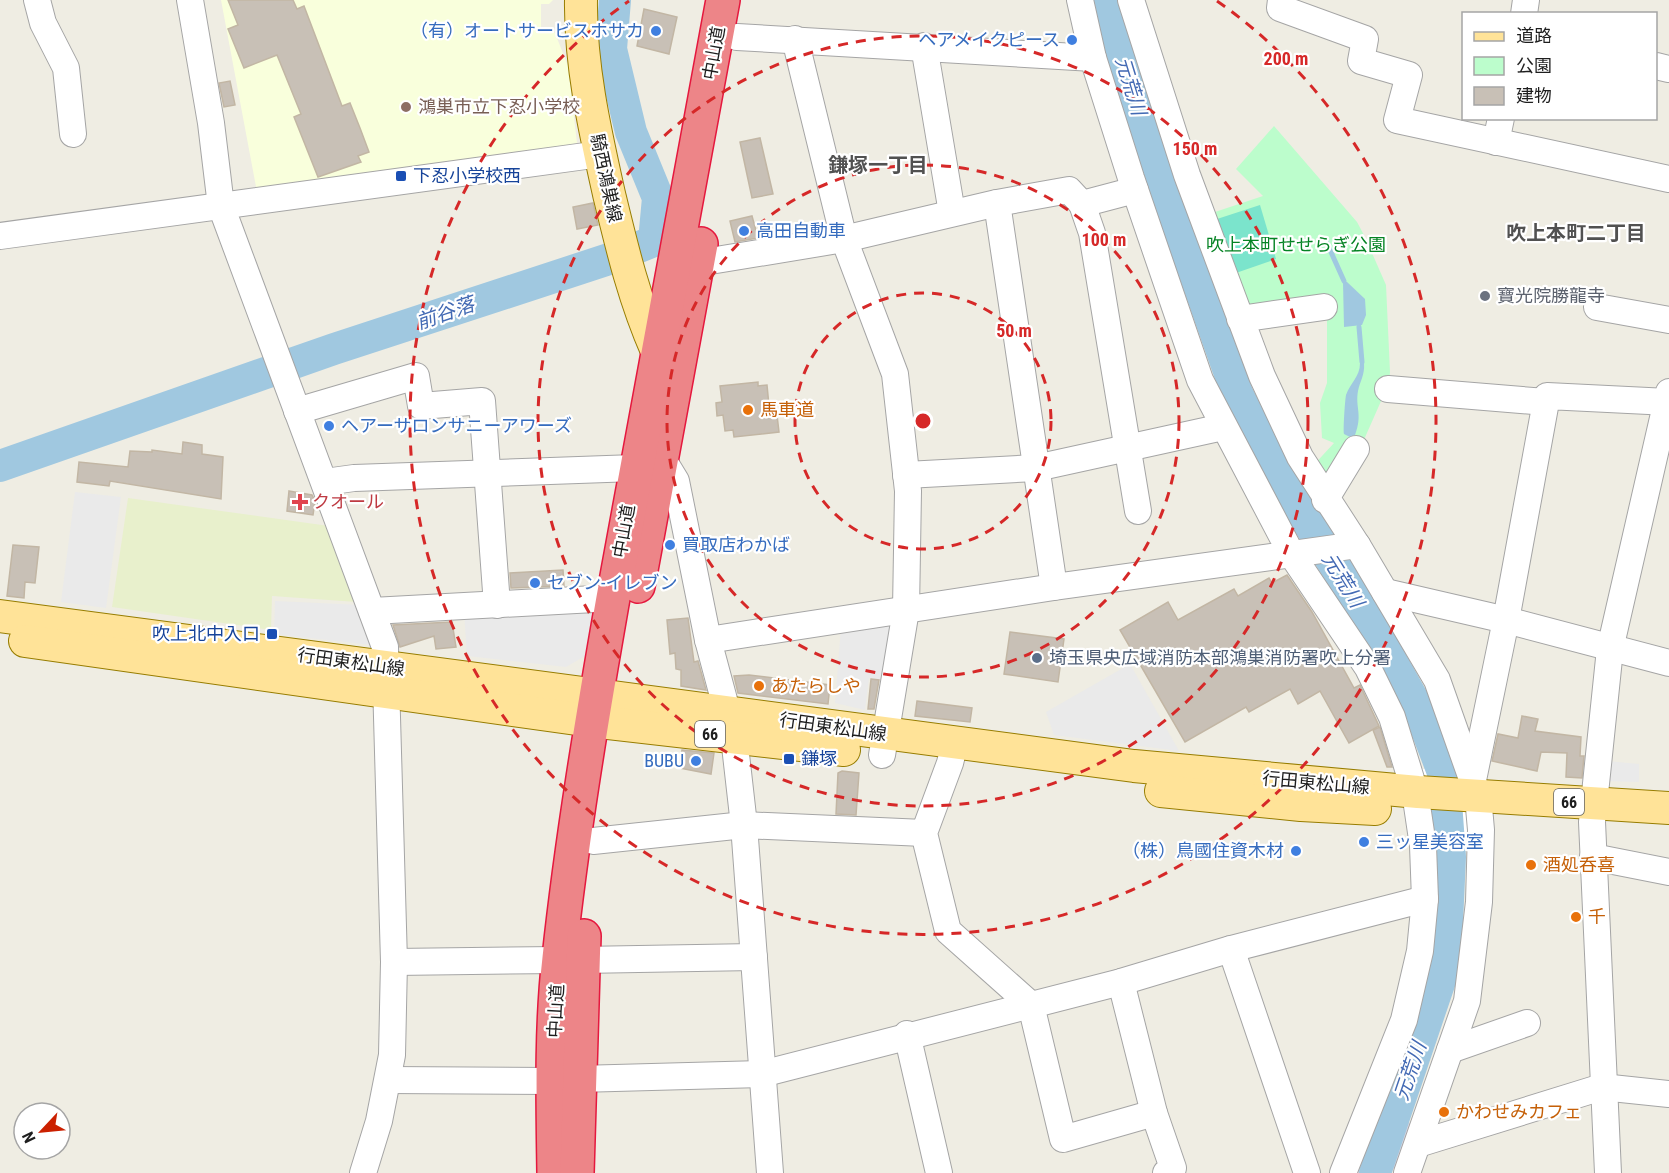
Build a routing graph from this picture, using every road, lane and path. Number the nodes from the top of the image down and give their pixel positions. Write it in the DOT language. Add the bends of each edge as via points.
graph roads {
  1 [pos="37,0"];
  2 [pos="190,0"];
  3 [pos="581,0"];
  4 [pos="723,0"];
  5 [pos="743,0"];
  6 [pos="1080,0"];
  7 [pos="1131,0"];
  8 [pos="1281,0"];
  9 [pos="736,37"];
  10 [pos="795,39"];
  11 [pos="924,46"];
  12 [pos="1093,58"];
  13 [pos="1498,130"];
  14 [pos="73,134"];
  15 [pos="600,154"];
  16 [pos="1669,179"];
  17 [pos="1135,190"];
  18 [pos="997,203"];
  19 [pos="1082,204"];
  20 [pos="221,206"];
  21 [pos="952,213"];
  22 [pos="0,236"];
  23 [pos="844,238"];
  24 [pos="698,263"];
  25 [pos="1324,307"];
  26 [pos="1597,307"];
  27 [pos="1240,319"];
  28 [pos="1669,320"];
  29 [pos="657,351"];
  30 [pos="1388,389"];
  31 [pos="1668,399"];
  32 [pos="1546,402"];
  33 [pos="297,411"];
  34 [pos="1223,427"];
  35 [pos="1126,448"];
  36 [pos="1356,449"];
  37 [pos="648,463"];
  38 [pos="1036,468"];
  39 [pos="489,472"];
  40 [pos="906,476"];
  41 [pos="325,482"];
  42 [pos="1325,500"];
  43 [pos="1138,511"];
  44 [pos="1357,545"];
  45 [pos="1292,555"];
  46 [pos="1053,587"];
  47 [pos="1385,592"];
  48 [pos="613,598"];
  49 [pos="497,605"];
  50 [pos="906,610"];
  51 [pos="372,611"];
  52 [pos="0,616"];
  53 [pos="1506,620"];
  54 [pos="0,638"];
  55 [pos="708,640"];
  56 [pos="1610,650"];
  57 [pos="1669,663"];
  58 [pos="391,679"];
  59 [pos="604,709"];
  60 [pos="730,725"];
  61 [pos="884,744"];
  62 [pos="952,753"];
  63 [pos="1475,801"];
  64 [pos="1418,802"];
  65 [pos="1669,808"];
  66 [pos="1593,813"];
  67 [pos="744,825"];
  68 [pos="1669,825"];
  69 [pos="924,833"];
  70 [pos="593,841"];
  71 [pos="1593,857"];
  72 [pos="1669,872"];
  73 [pos="1425,898"];
  74 [pos="1231,950"];
  75 [pos="754,957"];
  76 [pos="570,960"];
  77 [pos="394,963"];
  78 [pos="1121,982"];
  79 [pos="1031,1005"];
  80 [pos="1527,1023"];
  81 [pos="907,1034"];
  82 [pos="1450,1050"];
  83 [pos="762,1074"];
  84 [pos="388,1080"];
  85 [pos="565,1080"];
  86 [pos="1602,1087"];
  87 [pos="1669,1094"];
  88 [pos="1154,1113"];
  89 [pos="1418,1144"];
  90 [pos="1339,1171"];
  91 [pos="363,1173"];
  92 [pos="554,1173"];
  93 [pos="577,1173"];
  94 [pos="770,1173"];
  95 [pos="937,1173"];
  96 [pos="1166,1173"];
  97 [pos="1307,1173"];
  98 [pos="1407,1173"];
  99 [pos="1608,1173"];
  1 -- 14 [label="street" via="43,23 66,68"];
  2 -- 20 [label="street"];
  3 -- 15 [label="main road, 騎西鴻巣線" via="583,42"];
  4 -- 29 [label="highway, 中山道" via="688,203"];
  5 -- 9 [label="highway, 中山道"];
  6 -- 12 [label="street"];
  7 -- 27 [label="street" via="1187,175"];
  8 -- 13 [label="street" via="1280,8 1365,39 1361,61 1409,75 1397,120"];
  9 -- 10 [label="street"];
  9 -- 24 [label="highway, 中山道"];
  10 -- 11 [label="street"];
  10 -- 23 [label="street"];
  11 -- 12 [label="street"];
  11 -- 21 [label="street"];
  12 -- 17 [label="street"];
  13 -- 16 [label="street"];
  15 -- 20 [label="street"];
  15 -- 29 [label="main road, 騎西鴻巣線" via="630,282"];
  17 -- 19 [label="street"];
  17 -- 34 [label="street" via="1200,381"];
  18 -- 19 [label="street" via="1069,190"];
  18 -- 21 [label="street"];
  18 -- 38 [label="street"];
  19 -- 35 [label="street" via="1092,233"];
  20 -- 22 [label="street"];
  20 -- 33 [label="street"];
  21 -- 23 [label="street"];
  23 -- 24 [label="street"];
  23 -- 40 [label="street" via="896,374"];
  24 -- 37 [label="highway, 中山道"];
  25 -- 27 [label="street"];
  26 -- 28 [label="street"];
  27 -- 42 [label="street" via="1300,457"];
  29 -- 37 [label="highway, 中山道"];
  30 -- 32 [label="street"];
  31 -- 32 [label="street" via="1547,396"];
  31 -- 56 [label="street"];
  32 -- 53 [label="street"];
  33 -- 39 [label="street" via="417,376 421,406 482,401"];
  33 -- 41 [label="street"];
  34 -- 35 [label="street"];
  34 -- 45 [label="street"];
  35 -- 38 [label="street"];
  35 -- 43 [label="street"];
  36 -- 42 [label="street"];
  37 -- 39 [label="street"];
  37 -- 48 [label="highway, 中山道"];
  37 -- 55 [label="street" via="676,480"];
  37 -- 59 [label="highway, 中山道"];
  38 -- 40 [label="street"];
  38 -- 46 [label="street"];
  39 -- 41 [label="street"];
  39 -- 49 [label="street"];
  40 -- 50 [label="street"];
  41 -- 51 [label="street"];
  42 -- 44 [label="street"];
  44 -- 45 [label="street"];
  44 -- 47 [label="street"];
  45 -- 46 [label="street"];
  45 -- 64 [label="street" via="1368,668 1392,717"];
  46 -- 50 [label="street"];
  47 -- 53 [label="street"];
  47 -- 63 [label="street" via="1437,680"];
  48 -- 49 [label="street"];
  48 -- 59 [label="highway, 中山道"];
  49 -- 51 [label="street"];
  50 -- 55 [label="street"];
  50 -- 61 [label="street"];
  51 -- 58 [label="street"];
  52 -- 58 [label="main road, 行田東松山線 / 66"];
  53 -- 56 [label="street"];
  53 -- 63 [label="street"];
  54 -- 58 [label="main road, 行田東松山線 / 66"];
  55 -- 60 [label="street"];
  56 -- 57 [label="street"];
  56 -- 66 [label="street"];
  58 -- 59 [label="main road, 行田東松山線 / 66"];
  58 -- 77 [label="street"];
  59 -- 60 [label="main road, 行田東松山線 / 66"];
  59 -- 70 [label="highway, 中山道"];
  59 -- 76 [label="highway, 中山道"];
  60 -- 61 [label="main road, 行田東松山線 / 66"];
  60 -- 67 [label="street"];
  61 -- 62 [label="main road, 行田東松山線 / 66"];
  62 -- 64 [label="main road, 行田東松山線 / 66" via="1134,766"];
  62 -- 69 [label="street"];
  63 -- 64 [label="main road, 行田東松山線 / 66"];
  63 -- 66 [label="main road, 行田東松山線 / 66"];
  63 -- 82 [label="street" via="1479,902 1467,1001"];
  64 -- 73 [label="street"];
  65 -- 66 [label="main road, 行田東松山線 / 66"];
  66 -- 68 [label="main road, 行田東松山線 / 66"];
  66 -- 71 [label="street"];
  67 -- 69 [label="street"];
  67 -- 70 [label="street"];
  67 -- 75 [label="street"];
  69 -- 79 [label="street" via="948,931"];
  70 -- 76 [label="highway, 中山道"];
  71 -- 72 [label="street"];
  71 -- 86 [label="street"];
  73 -- 74 [label="street"];
  73 -- 90 [label="street" via="1420,951 1404,1020"];
  74 -- 78 [label="street"];
  74 -- 97 [label="street"];
  75 -- 76 [label="street"];
  75 -- 83 [label="street"];
  76 -- 77 [label="street"];
  76 -- 85 [label="highway, 中山道"];
  77 -- 84 [label="street"];
  78 -- 79 [label="street"];
  78 -- 88 [label="street"];
  79 -- 81 [label="street"];
  79 -- 88 [label="street" via="1063,1139"];
  80 -- 82 [label="street"];
  81 -- 83 [label="street"];
  81 -- 95 [label="street"];
  82 -- 89 [label="street"];
  83 -- 85 [label="street"];
  83 -- 94 [label="street"];
  84 -- 85 [label="street"];
  84 -- 91 [label="street"];
  85 -- 92 [label="highway, 中山道"];
  85 -- 93 [label="highway, 中山道"];
  86 -- 87 [label="street"];
  86 -- 89 [label="street"];
  86 -- 99 [label="street"];
  88 -- 96 [label="street" via="1173,1168"];
  89 -- 98 [label="street"];
}
